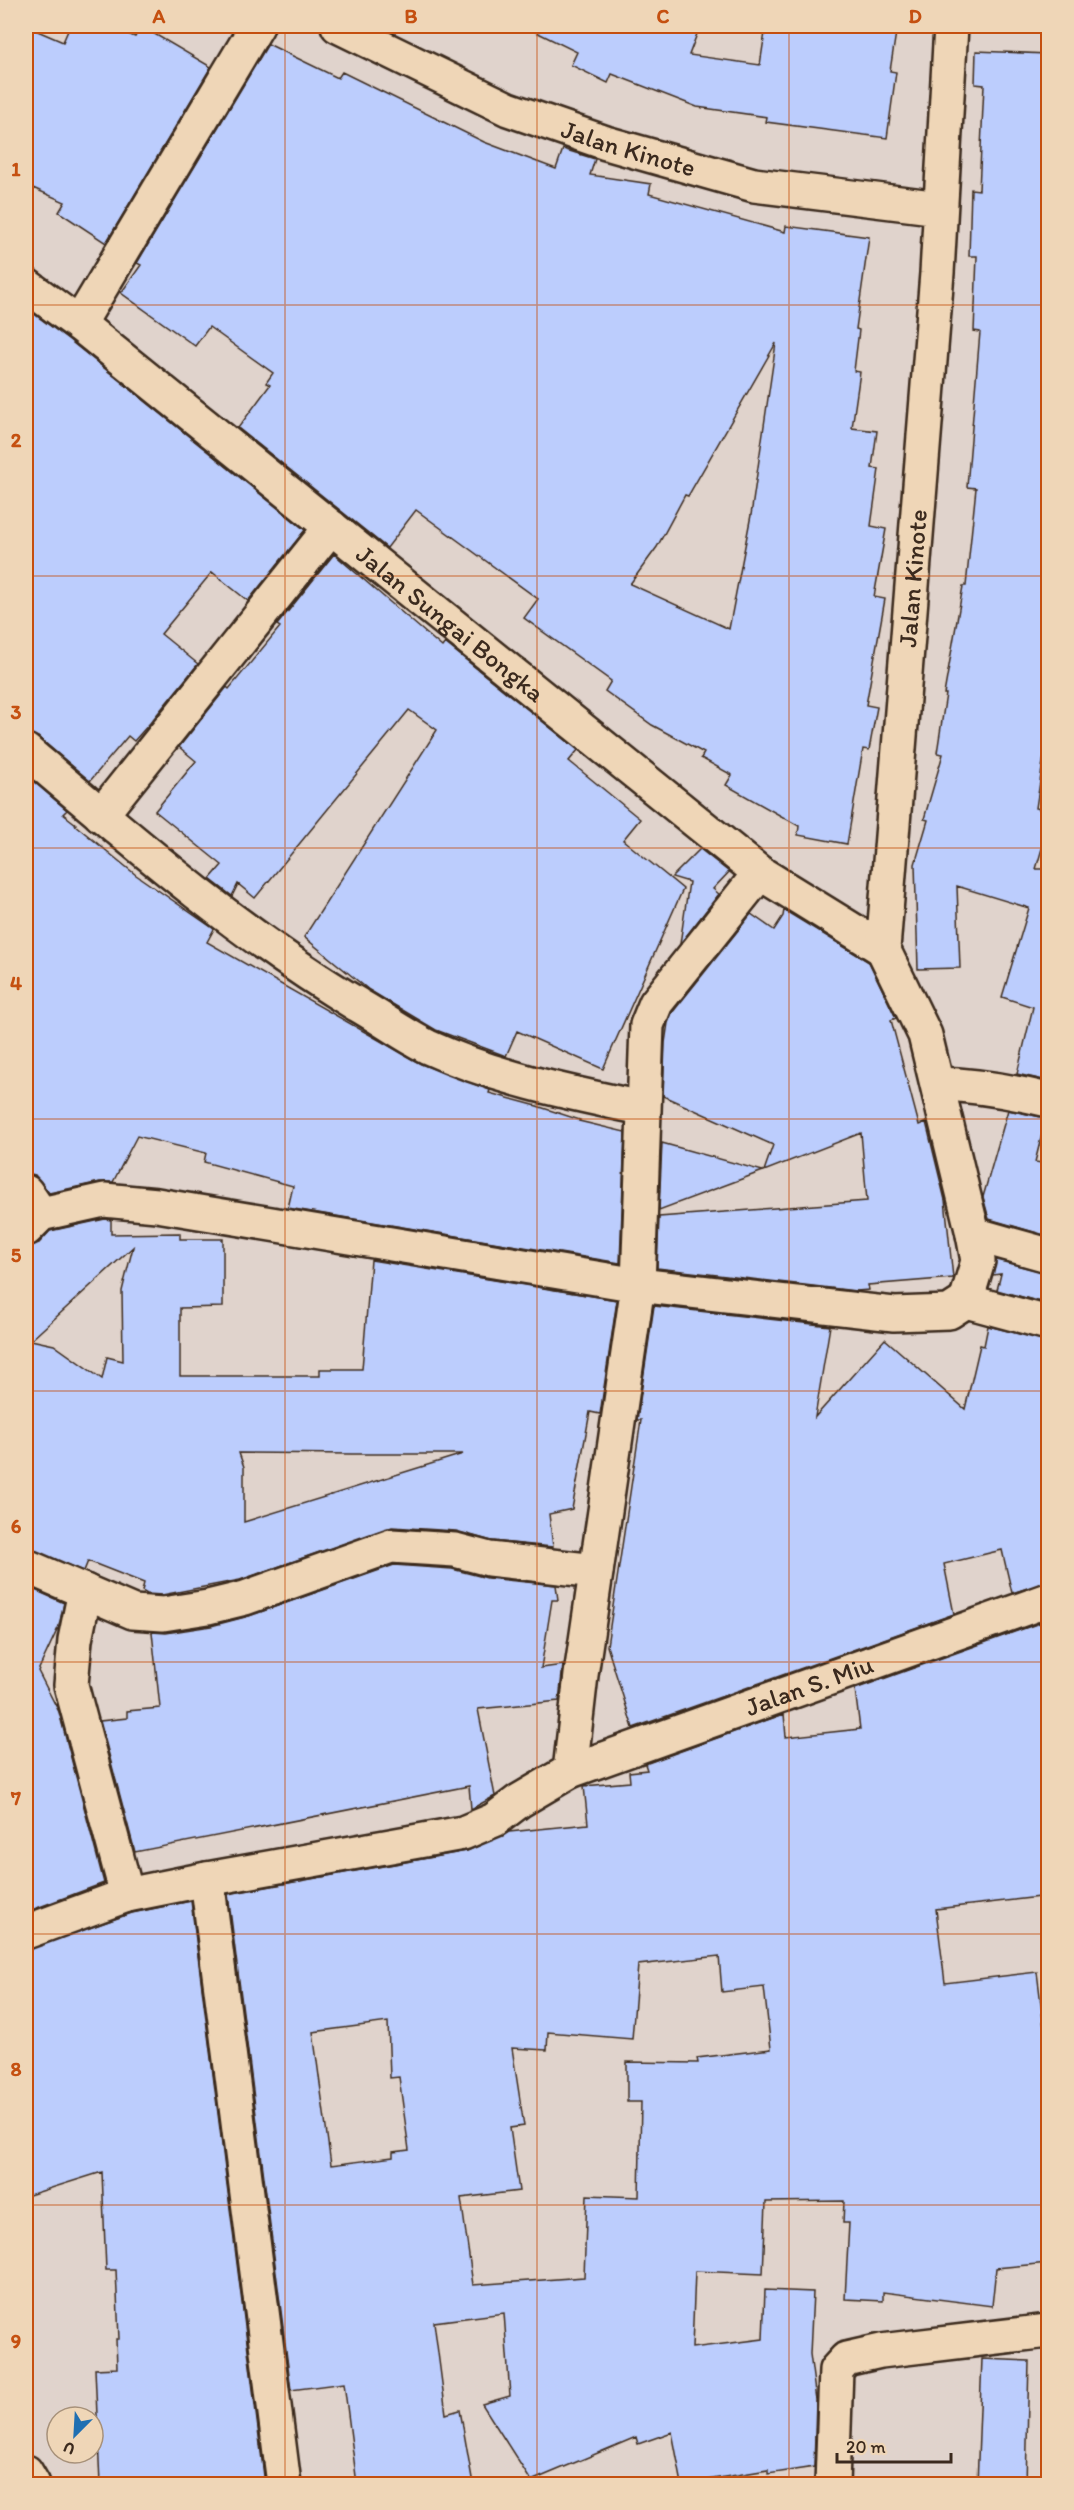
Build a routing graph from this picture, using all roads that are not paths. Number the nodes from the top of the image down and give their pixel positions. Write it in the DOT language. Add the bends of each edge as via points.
graph roads {
  1 [pos="256,26"];
  2 [pos="338,26"];
  3 [pos="951,26"];
  4 [pos="940,208"];
  5 [pos="26,285"];
  6 [pos="79,324"];
  7 [pos="331,527"];
  8 [pos="26,751"];
  9 [pos="101,815"];
  10 [pos="760,873"];
  11 [pos="883,949"];
  12 [pos="938,1084"];
  13 [pos="1048,1100"];
  14 [pos="642,1108"];
  15 [pos="31,1212"];
  16 [pos="974,1234"];
  17 [pos="1048,1256"];
  18 [pos="638,1285"];
  19 [pos="966,1301"];
  20 [pos="1048,1323"];
  21 [pos="26,1566"];
  22 [pos="596,1572"];
  23 [pos="85,1591"];
  24 [pos="1048,1600"];
  25 [pos="570,1771"];
  26 [pos="207,1879"];
  27 [pos="127,1895"];
  28 [pos="26,1932"];
  29 [pos="1048,2331"];
  30 [pos="26,2472"];
  31 [pos="33,2484"];
  32 [pos="284,2484"];
  33 [pos="832,2484"];
  1 -- 6 [label="street"];
  2 -- 4 [label="street, Jalan Kinote" via="508,109 662,160 754,185"];
  3 -- 4 [label="street, Jalan Kinote"];
  4 -- 11 [label="street, Jalan Kinote"];
  5 -- 6 [label="street, Jalan Sungai Bongka"];
  6 -- 7 [label="street, Jalan Sungai Bongka"];
  7 -- 9 [label="street"];
  7 -- 10 [label="street, Jalan Sungai Bongka"];
  8 -- 9 [label="street"];
  9 -- 14 [label="street" via="252,936 428,1046 549,1088"];
  10 -- 11 [label="street, Jalan Sungai Bongka"];
  10 -- 14 [label="street" via="656,1003 647,1025"];
  11 -- 12 [label="street" via="925,1035"];
  12 -- 13 [label="street" via="1000,1089"];
  12 -- 16 [label="street"];
  14 -- 18 [label="street"];
  15 -- 18 [label="street" via="104,1200 157,1205"];
  16 -- 17 [label="street"];
  16 -- 19 [label="street" via="978,1261"];
  18 -- 19 [label="street" via="894,1314 949,1312"];
  18 -- 22 [label="street"];
  19 -- 20 [label="street"];
  21 -- 23 [label="street"];
  22 -- 23 [label="street" via="489,1559 455,1550 391,1546 245,1598 163,1614 133,1612"];
  22 -- 25 [label="street"];
  23 -- 27 [label="street" via="71,1685"];
  24 -- 25 [label="street, Jalan S. Miu"];
  25 -- 26 [label="street, Jalan S. Miu" via="494,1820 463,1833"];
  26 -- 27 [label="street, Jalan S. Miu"];
  26 -- 32 [label="street"];
  27 -- 28 [label="street, Jalan S. Miu"];
  29 -- 33 [label="street" via="881,2350 846,2359 836,2370"];
  30 -- 31 [label="street"];
}
